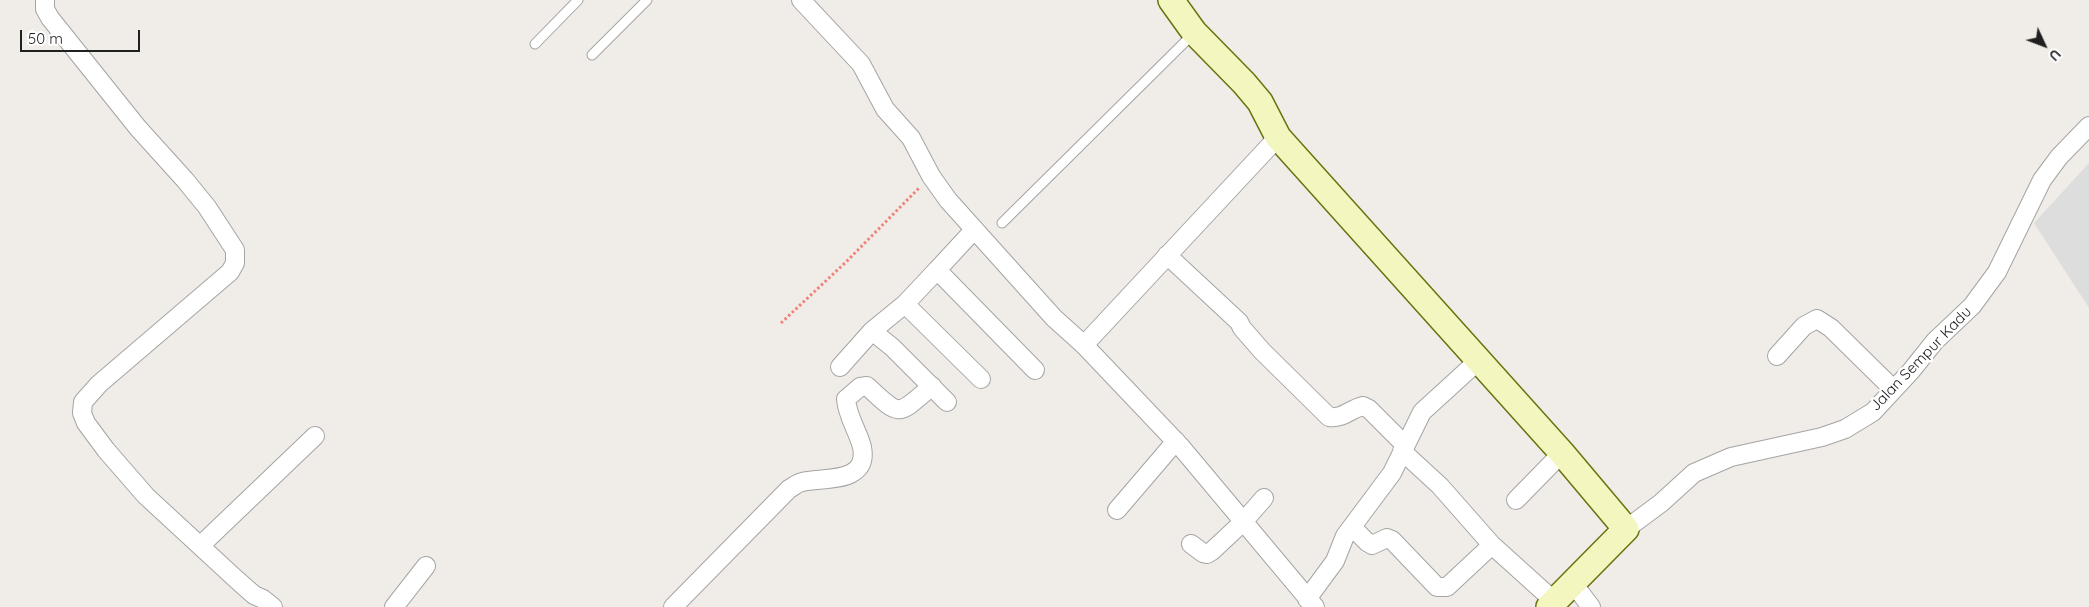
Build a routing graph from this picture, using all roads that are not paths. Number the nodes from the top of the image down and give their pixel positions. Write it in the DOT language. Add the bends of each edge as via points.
graph roads {
  1 [pos="45,0"];
  2 [pos="578,0"];
  3 [pos="647,0"];
  4 [pos="801,0"];
  5 [pos="1171,0"];
  6 [pos="1194,32"];
  7 [pos="534,44"];
  8 [pos="592,55"];
  9 [pos="2089,126"];
  10 [pos="1278,137"];
  11 [pos="1002,223"];
  12 [pos="974,230"];
  13 [pos="1167,255"];
  14 [pos="936,270"];
  15 [pos="905,304"];
  16 [pos="872,331"];
  17 [pos="1084,346"];
  18 [pos="1777,356"];
  19 [pos="1479,360"];
  20 [pos="840,367"];
  21 [pos="1035,370"];
  22 [pos="981,379"];
  23 [pos="932,386"];
  24 [pos="1893,389"];
  25 [pos="947,402"];
  26 [pos="315,436"];
  27 [pos="1176,441"];
  28 [pos="1404,448"];
  29 [pos="1562,453"];
  30 [pos="1264,498"];
  31 [pos="1516,500"];
  32 [pos="1117,510"];
  33 [pos="1243,522"];
  34 [pos="1352,527"];
  35 [pos="1626,529"];
  36 [pos="1191,544"];
  37 [pos="1492,544"];
  38 [pos="201,545"];
  39 [pos="426,566"];
  40 [pos="1572,582"];
  41 [pos="250,601"];
  42 [pos="1311,603"];
  43 [pos="1551,604"];
  44 [pos="273,607"];
  45 [pos="394,607"];
  46 [pos="673,607"];
  47 [pos="1592,607"];
  1 -- 38 [label="street" via="50,18 138,128 207,207 235,250 235,263 230,272 99,384 83,402 82,413 86,423 106,450 146,496"];
  2 -- 7 [label="lane"];
  3 -- 8 [label="lane"];
  4 -- 12 [label="street" via="861,64 879,99 911,138 931,176"];
  5 -- 6 [label="street"];
  6 -- 10 [label="street" via="1260,102"];
  6 -- 11 [label="lane"];
  9 -- 24 [label="street, Jalan Sempur Kadu" via="2042,180 1997,272 1972,306 1935,341"];
  10 -- 13 [label="street"];
  10 -- 19 [label="street"];
  12 -- 14 [label="street"];
  12 -- 17 [label="street" via="1054,318"];
  13 -- 17 [label="street"];
  13 -- 28 [label="street" via="1239,322 1262,351 1329,417 1343,416 1363,406"];
  14 -- 15 [label="street"];
  14 -- 21 [label="street"];
  15 -- 16 [label="street"];
  15 -- 22 [label="street"];
  16 -- 20 [label="street"];
  16 -- 23 [label="street"];
  17 -- 27 [label="street"];
  18 -- 24 [label="street" via="1804,326 1818,319"];
  19 -- 28 [label="street" via="1422,412"];
  19 -- 29 [label="street"];
  23 -- 25 [label="street"];
  23 -- 46 [label="street" via="898,410 891,408 867,386 860,387 846,399 862,448 862,461 855,472 839,478 801,482 789,489"];
  24 -- 35 [label="street, Jalan Sempur Kadu" via="1873,412 1845,429 1731,457 1694,473"];
  26 -- 38 [label="street"];
  27 -- 32 [label="street"];
  27 -- 33 [label="street"];
  28 -- 34 [label="street" via="1392,473"];
  28 -- 37 [label="street"];
  29 -- 31 [label="street"];
  29 -- 35 [label="street"];
  30 -- 33 [label="street"];
  33 -- 36 [label="street" via="1207,554"];
  33 -- 42 [label="street"];
  34 -- 37 [label="street" via="1372,545 1387,538 1392,540 1437,587 1442,588 1447,587"];
  34 -- 42 [label="street"];
  35 -- 40 [label="street"];
  37 -- 43 [label="street"];
  38 -- 41 [label="street"];
  39 -- 45 [label="street"];
  40 -- 43 [label="street"];
  40 -- 47 [label="street"];
  41 -- 44 [label="street" via="263,599"];
}
